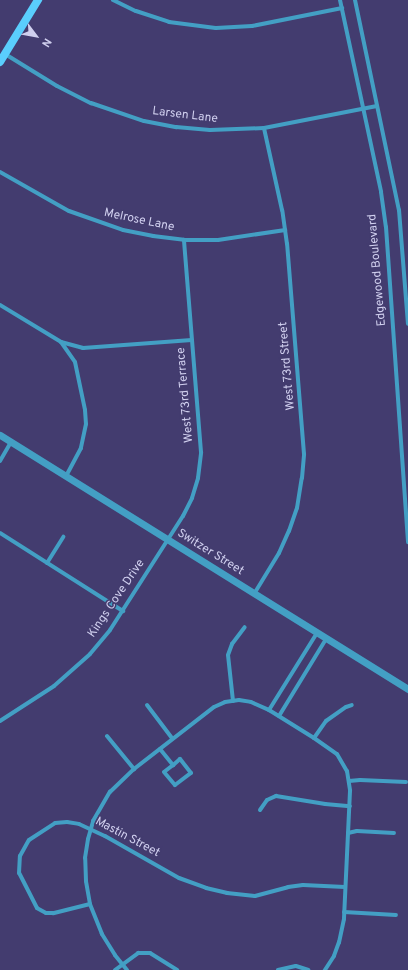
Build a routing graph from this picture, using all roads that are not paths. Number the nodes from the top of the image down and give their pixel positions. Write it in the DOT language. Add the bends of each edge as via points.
graph roads {
  1 [pos="38,0"];
  2 [pos="113,0"];
  3 [pos="340,0"];
  4 [pos="355,0"];
  5 [pos="342,8"];
  6 [pos="5,54"];
  7 [pos="0,62"];
  8 [pos="377,106"];
  9 [pos="363,109"];
  10 [pos="264,128"];
  11 [pos="0,172"];
  12 [pos="285,230"];
  13 [pos="184,240"];
  14 [pos="406,266"];
  15 [pos="0,306"];
  16 [pos="408,324"];
  17 [pos="192,340"];
  18 [pos="61,342"];
  19 [pos="0,435"];
  20 [pos="11,442"];
  21 [pos="0,461"];
  22 [pos="66,476"];
  23 [pos="0,533"];
  24 [pos="62,537"];
  25 [pos="168,540"];
  26 [pos="408,542"];
  27 [pos="47,562"];
  28 [pos="254,594"];
  29 [pos="123,611"];
  30 [pos="245,627"];
  31 [pos="316,633"];
  32 [pos="326,639"];
  33 [pos="408,689"];
  34 [pos="233,701"];
  35 [pos="147,705"];
  36 [pos="352,705"];
  37 [pos="269,710"];
  38 [pos="279,716"];
  39 [pos="0,721"];
  40 [pos="107,736"];
  41 [pos="172,738"];
  42 [pos="314,738"];
  43 [pos="160,749"];
  44 [pos="173,765"];
  45 [pos="134,769"];
  46 [pos="349,781"];
  47 [pos="406,782"];
  48 [pos="350,806"];
  49 [pos="260,810"];
  50 [pos="90,830"];
  51 [pos="348,833"];
  52 [pos="394,833"];
  53 [pos="345,887"];
  54 [pos="90,904"];
  55 [pos="344,912"];
  56 [pos="396,916"];
  57 [pos="122,964"];
  58 [pos="115,970"];
  59 [pos="127,970"];
  60 [pos="176,970"];
  61 [pos="278,970"];
  62 [pos="308,970"];
  63 [pos="325,970"];
  1 -- 6 [label="main road"];
  2 -- 5 [label="street" via="161,20 216,28 252,26"];
  3 -- 5 [label="street, Edgewood Boulevard"];
  4 -- 8 [label="street, Edgewood Boulevard"];
  5 -- 9 [label="street, Edgewood Boulevard"];
  6 -- 7 [label="main road"];
  6 -- 10 [label="street, Larsen Lane" via="79,98 144,121 210,130"];
  8 -- 9 [label="street, Larsen Lane"];
  8 -- 14 [label="street, Edgewood Boulevard" via="399,210"];
  9 -- 10 [label="street, Larsen Lane"];
  9 -- 26 [label="street, Edgewood Boulevard" via="381,192 387,242"];
  10 -- 12 [label="street, West 73rd Street"];
  11 -- 13 [label="street, Melrose Lane" via="47,200 94,221 145,235"];
  12 -- 13 [label="street, Melrose Lane" via="242,238"];
  12 -- 28 [label="street, West 73rd Street" via="303,428 302,478 297,508 289,531"];
  13 -- 17 [label="street, West 73rd Terrace"];
  14 -- 16 [label="street, Edgewood Boulevard"];
  15 -- 18 [label="street"];
  17 -- 18 [label="street" via="83,348"];
  17 -- 25 [label="street, West 73rd Terrace" via="200,426 200,465 192,498"];
  18 -- 22 [label="street" via="75,362 86,424 81,448"];
  19 -- 20 [label="street, Switzer Street"];
  20 -- 21 [label="street"];
  20 -- 22 [label="street, Switzer Street"];
  22 -- 25 [label="street, Switzer Street"];
  23 -- 27 [label="street"];
  24 -- 27 [label="street"];
  25 -- 28 [label="street, Switzer Street"];
  25 -- 29 [label="street, Kings Cove Drive"];
  27 -- 29 [label="street"];
  28 -- 31 [label="street, Switzer Street"];
  29 -- 39 [label="street, Kings Cove Drive" via="90,654 66,677"];
  30 -- 34 [label="street" via="232,644 228,655"];
  31 -- 32 [label="street, Switzer Street"];
  31 -- 37 [label="street"];
  32 -- 33 [label="street, Switzer Street"];
  32 -- 38 [label="street"];
  34 -- 37 [label="street" via="251,702"];
  34 -- 41 [label="street" via="214,707"];
  35 -- 41 [label="street"];
  36 -- 42 [label="street" via="326,721"];
  37 -- 38 [label="street"];
  38 -- 42 [label="street"];
  40 -- 45 [label="street"];
  41 -- 43 [label="street"];
  42 -- 46 [label="street" via="337,754 347,771"];
  43 -- 44 [label="street"];
  43 -- 45 [label="street"];
  44 -- 44 [label="street" via="164,772 175,785 191,772 180,759"];
  45 -- 50 [label="street" via="110,792 98,810"];
  46 -- 47 [label="street"];
  46 -- 48 [label="street"];
  48 -- 49 [label="street" via="276,796 267,800"];
  48 -- 51 [label="street"];
  50 -- 53 [label="street, Mastin Street" via="179,878 227,893 248,896 303,885"];
  50 -- 54 [label="street" via="85,858"];
  50 -- 54 [label="street, Mastin Street" via="79,824 55,823 29,840 23,848 18,865 19,873 41,911 52,913"];
  51 -- 52 [label="street"];
  51 -- 53 [label="street"];
  53 -- 55 [label="street"];
  54 -- 57 [label="street" via="102,934"];
  55 -- 56 [label="street"];
  55 -- 63 [label="street" via="339,942"];
  57 -- 58 [label="street"];
  57 -- 59 [label="street"];
  57 -- 60 [label="street" via="138,953 150,953"];
  61 -- 62 [label="street" via="296,966"];
}
